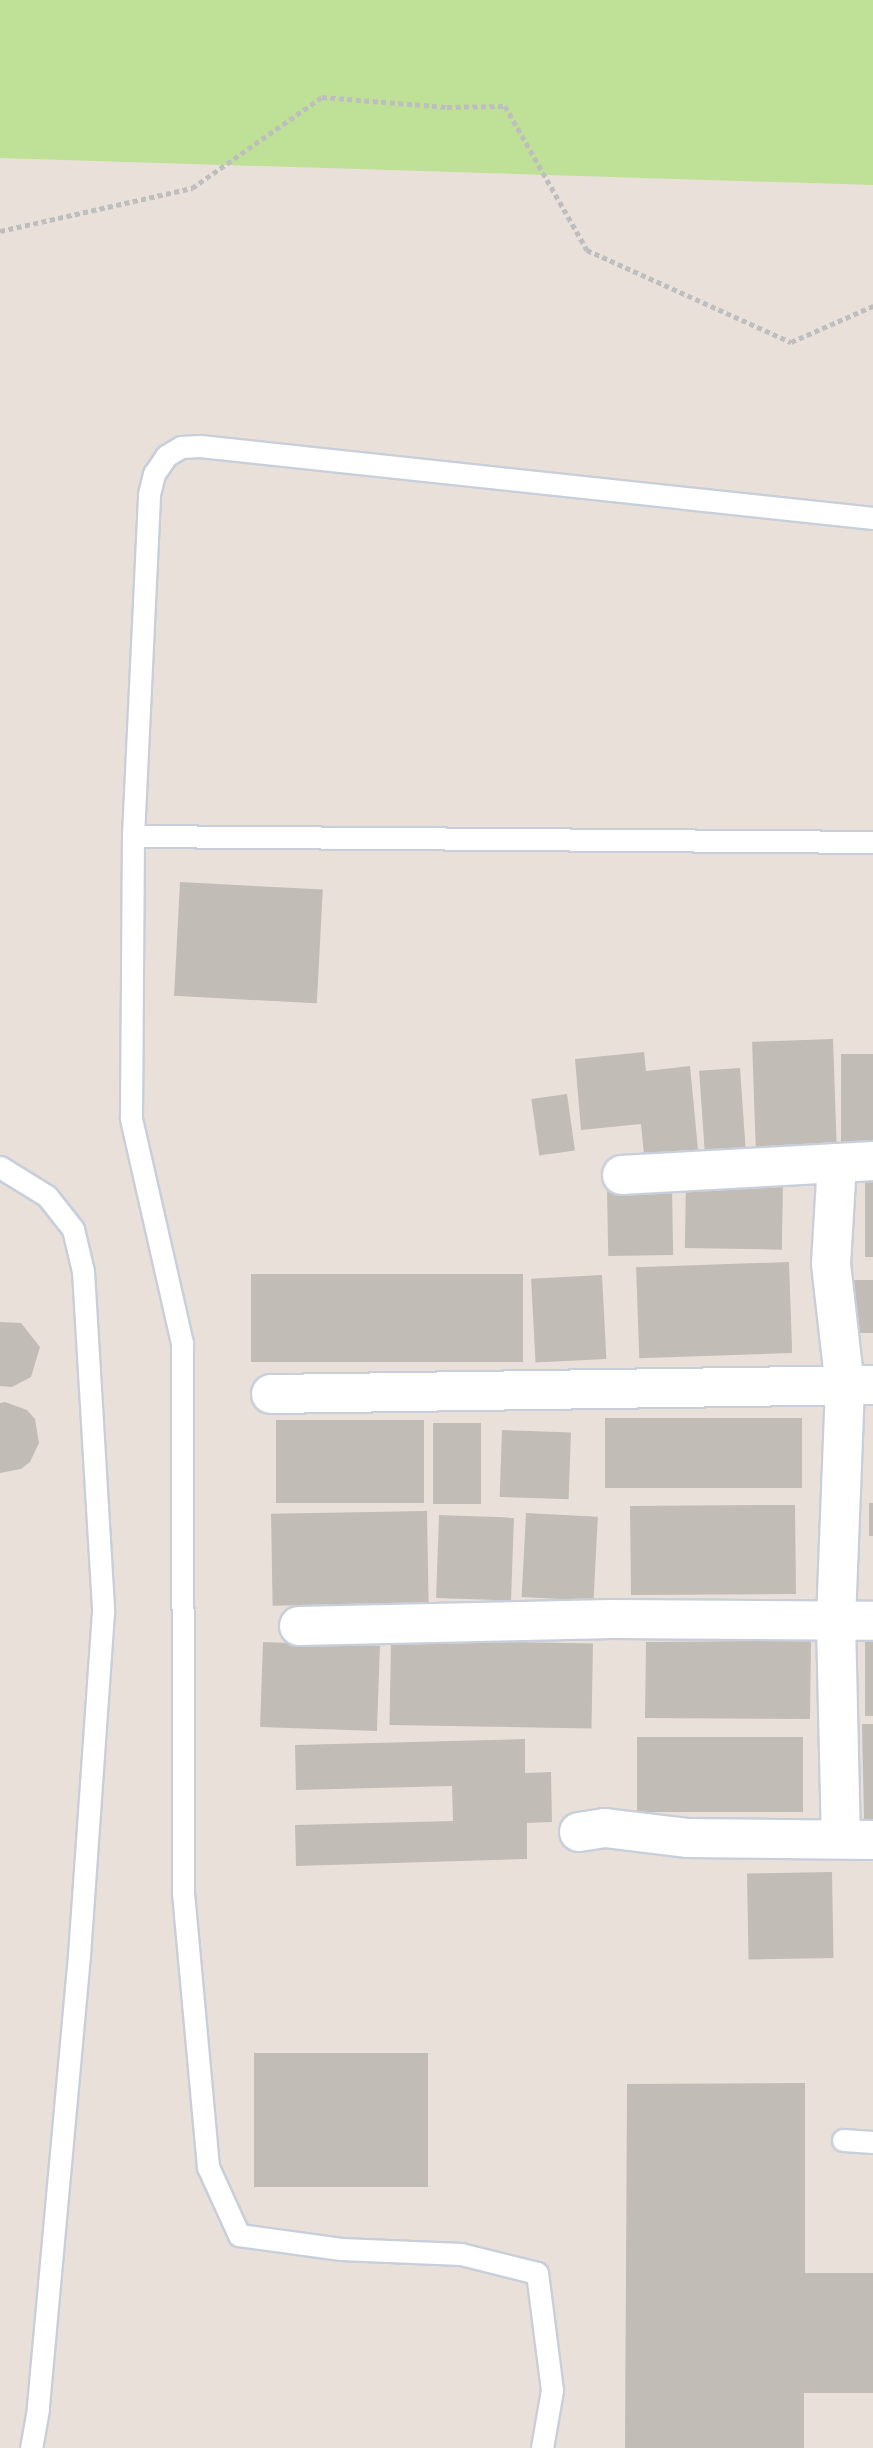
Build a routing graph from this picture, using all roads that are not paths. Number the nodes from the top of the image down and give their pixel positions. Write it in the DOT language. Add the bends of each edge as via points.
graph roads {
  1 [pos="873,518"];
  2 [pos="133,836"];
  3 [pos="873,842"];
  4 [pos="855,1162"];
  5 [pos="0,1167"];
  6 [pos="622,1175"];
  7 [pos="859,1385"];
  8 [pos="271,1394"];
  9 [pos="855,1621"];
  10 [pos="299,1626"];
  11 [pos="579,1832"];
  12 [pos="857,1840"];
  13 [pos="843,2140"];
  14 [pos="873,2142"];
  15 [pos="31,2448"];
  16 [pos="542,2448"];
  1 -- 2 [label="lane" via="181,447 166,456 154,474 149,494"];
  2 -- 3 [label="lane"];
  2 -- 16 [label="lane" via="131,1118 183,1343 183,1893 208,2167 239,2235 341,2249 461,2254 537,2273 552,2390"];
  4 -- 6 [label="street"];
  4 -- 7 [label="street" via="831,1264"];
  5 -- 15 [label="lane" via="47,1196 73,1229 83,1271 103,1612 79,1955"];
  7 -- 8 [label="street"];
  7 -- 9 [label="street"];
  9 -- 10 [label="street" via="612,1619"];
  9 -- 12 [label="street"];
  11 -- 12 [label="street" via="605,1828 688,1838"];
  13 -- 14 [label="lane"];
}
